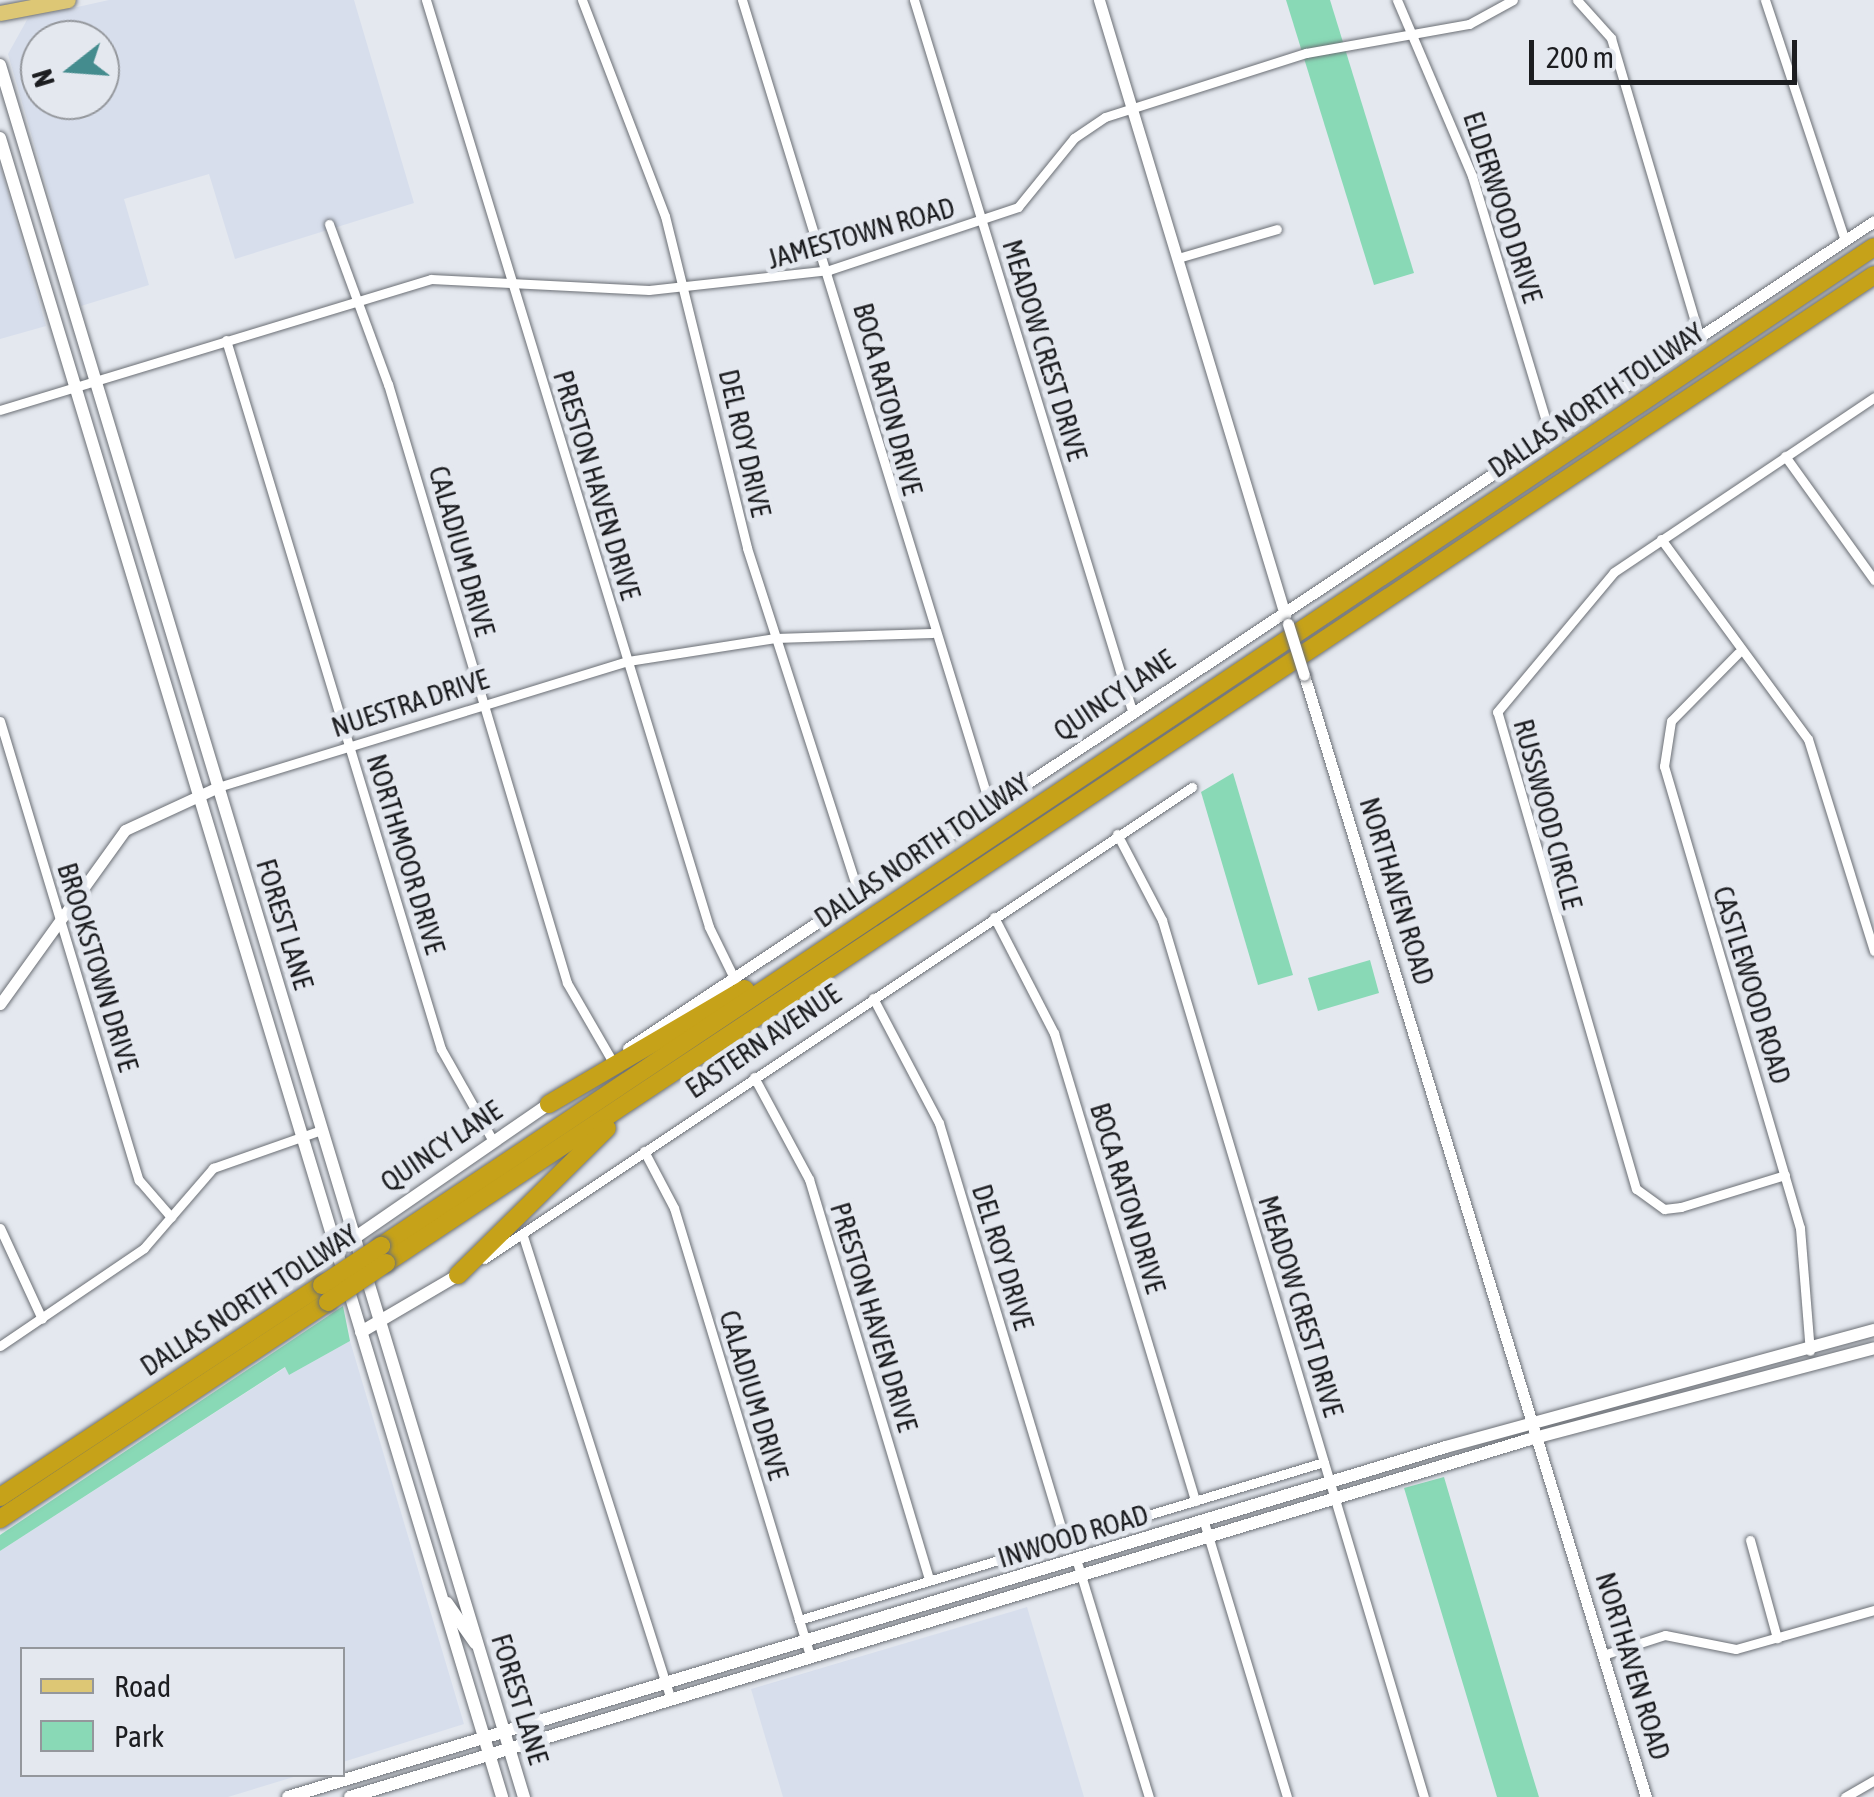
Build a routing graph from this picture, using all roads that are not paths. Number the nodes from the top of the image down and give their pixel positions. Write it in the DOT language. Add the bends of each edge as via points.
graph roads {
  1 [pos="68,0"];
  2 [pos="426,0"];
  3 [pos="582,0"];
  4 [pos="742,0"];
  5 [pos="914,0"];
  6 [pos="1099,0"];
  7 [pos="1398,0"];
  8 [pos="1513,0"];
  9 [pos="1577,0"];
  10 [pos="1764,0"];
  11 [pos="0,13"];
  12 [pos="1414,35"];
  13 [pos="0,64"];
  14 [pos="1132,108"];
  15 [pos="22,138"];
  16 [pos="1,141"];
  17 [pos="1874,220"];
  18 [pos="982,222"];
  19 [pos="329,224"];
  20 [pos="1276,229"];
  21 [pos="1845,240"];
  22 [pos="1874,247"];
  23 [pos="1178,258"];
  24 [pos="829,270"];
  25 [pos="1874,275"];
  26 [pos="511,279"];
  27 [pos="66,289"];
  28 [pos="685,289"];
  29 [pos="47,295"];
  30 [pos="353,302"];
  31 [pos="1699,335"];
  32 [pos="226,340"];
  33 [pos="94,381"];
  34 [pos="75,387"];
  35 [pos="1874,397"];
  36 [pos="0,410"];
  37 [pos="1550,434"];
  38 [pos="1785,456"];
  39 [pos="1660,539"];
  40 [pos="149,562"];
  41 [pos="129,568"];
  42 [pos="1874,580"];
  43 [pos="1284,610"];
  44 [pos="932,633"];
  45 [pos="775,638"];
  46 [pos="1738,653"];
  47 [pos="628,662"];
  48 [pos="482,705"];
  49 [pos="1133,714"];
  50 [pos="0,721"];
  51 [pos="351,748"];
  52 [pos="218,787"];
  53 [pos="1192,787"];
  54 [pos="200,793"];
  55 [pos="992,808"];
  56 [pos="1118,834"];
  57 [pos="860,898"];
  58 [pos="252,901"];
  59 [pos="233,907"];
  60 [pos="994,917"];
  61 [pos="60,924"];
  62 [pos="1874,951"];
  63 [pos="784,976"];
  64 [pos="735,980"];
  65 [pos="873,998"];
  66 [pos="0,1004"];
  67 [pos="285,1011"];
  68 [pos="266,1016"];
  69 [pos="611,1059"];
  70 [pos="754,1078"];
  71 [pos="655,1084"];
  72 [pos="549,1104"];
  73 [pos="321,1130"];
  74 [pos="302,1136"];
  75 [pos="494,1141"];
  76 [pos="644,1151"];
  77 [pos="1786,1175"];
  78 [pos="343,1199"];
  79 [pos="382,1215"];
  80 [pos="171,1217"];
  81 [pos="0,1228"];
  82 [pos="355,1236"];
  83 [pos="523,1236"];
  84 [pos="337,1250"];
  85 [pos="384,1254"];
  86 [pos="458,1274"];
  87 [pos="325,1294"];
  88 [pos="42,1318"];
  89 [pos="381,1326"];
  90 [pos="1874,1330"];
  91 [pos="361,1332"];
  92 [pos="1808,1342"];
  93 [pos="0,1346"];
  94 [pos="1874,1348"];
  95 [pos="1812,1358"];
  96 [pos="1533,1422"];
  97 [pos="1537,1437"];
  98 [pos="1324,1462"];
  99 [pos="1330,1483"];
  100 [pos="0,1497"];
  101 [pos="1334,1499"];
  102 [pos="1195,1501"];
  103 [pos="0,1518"];
  104 [pos="1204,1522"];
  105 [pos="1209,1538"];
  106 [pos="1065,1540"];
  107 [pos="1750,1540"];
  108 [pos="448,1548"];
  109 [pos="428,1554"];
  110 [pos="1076,1562"];
  111 [pos="1082,1577"];
  112 [pos="929,1580"];
  113 [pos="964,1595"];
  114 [pos="442,1598"];
  115 [pos="969,1610"];
  116 [pos="1874,1610"];
  117 [pos="800,1620"];
  118 [pos="1777,1638"];
  119 [pos="805,1641"];
  120 [pos="478,1644"];
  121 [pos="810,1656"];
  122 [pos="1603,1656"];
  123 [pos="666,1682"];
  124 [pos="671,1699"];
  125 [pos="504,1731"];
  126 [pos="484,1737"];
  127 [pos="509,1749"];
  128 [pos="490,1755"];
  129 [pos="374,1771"];
  130 [pos="1874,1780"];
  131 [pos="379,1788"];
  132 [pos="288,1797"];
  133 [pos="350,1797"];
  134 [pos="502,1797"];
  135 [pos="524,1797"];
  136 [pos="1149,1797"];
  137 [pos="1287,1797"];
  138 [pos="1424,1797"];
  139 [pos="1646,1797"];
  140 [pos="1845,1797"];
  1 -- 11 [label="main road"];
  2 -- 26 [label="street, PRESTON HAVEN DRIVE"];
  3 -- 28 [label="street, DEL ROY DRIVE"];
  4 -- 24 [label="street, BOCA RATON DRIVE"];
  5 -- 18 [label="street, MEADOW CREST DRIVE"];
  6 -- 14 [label="street, NORTHAVEN ROAD"];
  7 -- 12 [label="street, ELDERWOOD DRIVE"];
  8 -- 12 [label="street, JAMESTOWN ROAD" via="1469,24"];
  9 -- 31 [label="street" via="1610,38"];
  10 -- 21 [label="street"];
  12 -- 14 [label="street, JAMESTOWN ROAD" via="1306,53"];
  12 -- 37 [label="street, ELDERWOOD DRIVE" via="1472,176"];
  13 -- 15 [label="main road, FOREST LANE"];
  14 -- 18 [label="street, JAMESTOWN ROAD" via="1088,126 1018,207"];
  14 -- 23 [label="street, NORTHAVEN ROAD"];
  15 -- 16 [label="main road"];
  15 -- 27 [label="main road, FOREST LANE"];
  16 -- 29 [label="main road, FOREST LANE"];
  17 -- 21 [label="street, QUINCY LANE"];
  18 -- 24 [label="street, JAMESTOWN ROAD"];
  18 -- 49 [label="street, MEADOW CREST DRIVE"];
  19 -- 30 [label="street, CALADIUM DRIVE"];
  20 -- 23 [label="street"];
  21 -- 31 [label="street, QUINCY LANE"];
  22 -- 63 [label="highway, DALLAS NORTH TOLLWAY"];
  23 -- 43 [label="street, NORTHAVEN ROAD"];
  24 -- 28 [label="street, JAMESTOWN ROAD"];
  24 -- 44 [label="street, BOCA RATON DRIVE"];
  25 -- 71 [label="highway, DALLAS NORTH TOLLWAY"];
  26 -- 28 [label="street, JAMESTOWN ROAD"];
  26 -- 30 [label="street, JAMESTOWN ROAD" via="432,279"];
  26 -- 47 [label="street, PRESTON HAVEN DRIVE"];
  27 -- 29 [label="main road"];
  27 -- 33 [label="main road, FOREST LANE"];
  28 -- 45 [label="street, DEL ROY DRIVE"];
  29 -- 34 [label="main road, FOREST LANE"];
  30 -- 32 [label="street, JAMESTOWN ROAD"];
  30 -- 48 [label="street, CALADIUM DRIVE" via="388,384"];
  31 -- 37 [label="street, QUINCY LANE"];
  32 -- 33 [label="street, JAMESTOWN ROAD"];
  32 -- 51 [label="street, NORTHMOOR DRIVE"];
  33 -- 34 [label="street, JAMESTOWN ROAD"];
  33 -- 40 [label="main road, FOREST LANE"];
  34 -- 36 [label="street, JAMESTOWN ROAD"];
  34 -- 41 [label="main road, FOREST LANE"];
  35 -- 38 [label="street, RUSSWOOD CIRCLE"];
  37 -- 43 [label="street, QUINCY LANE"];
  38 -- 39 [label="street, RUSSWOOD CIRCLE"];
  38 -- 42 [label="street"];
  39 -- 46 [label="street"];
  39 -- 77 [label="street, RUSSWOOD CIRCLE" via="1583,604 1503,703 1496,730 1636,1189 1664,1209"];
  40 -- 41 [label="main road"];
  40 -- 52 [label="main road, FOREST LANE"];
  41 -- 54 [label="main road, FOREST LANE"];
  43 -- 49 [label="street, QUINCY LANE"];
  43 -- 96 [label="street, NORTHAVEN ROAD, bridge"];
  44 -- 45 [label="street, NUESTRA DRIVE"];
  44 -- 55 [label="street, BOCA RATON DRIVE"];
  45 -- 47 [label="street, NUESTRA DRIVE"];
  45 -- 57 [label="street, DEL ROY DRIVE"];
  46 -- 62 [label="street" via="1808,739"];
  46 -- 77 [label="street, CASTLEWOOD ROAD" via="1686,698 1671,721 1664,766"];
  47 -- 48 [label="street, NUESTRA DRIVE"];
  47 -- 64 [label="street, PRESTON HAVEN DRIVE" via="709,927"];
  48 -- 51 [label="street, NUESTRA DRIVE"];
  48 -- 69 [label="street, CALADIUM DRIVE" via="567,983"];
  49 -- 55 [label="street, QUINCY LANE"];
  50 -- 61 [label="street, BROOKSTOWN DRIVE"];
  51 -- 52 [label="street, NUESTRA DRIVE"];
  51 -- 75 [label="street, NORTHMOOR DRIVE" via="441,1050"];
  52 -- 54 [label="street, NUESTRA DRIVE"];
  52 -- 58 [label="main road, FOREST LANE"];
  53 -- 56 [label="street, EASTERN AVENUE"];
  54 -- 59 [label="main road, FOREST LANE"];
  54 -- 61 [label="street, NUESTRA DRIVE" via="132,824"];
  55 -- 57 [label="street, QUINCY LANE"];
  56 -- 60 [label="street, EASTERN AVENUE"];
  56 -- 98 [label="street, MEADOW CREST DRIVE" via="1162,920"];
  57 -- 64 [label="street, QUINCY LANE"];
  58 -- 59 [label="main road"];
  58 -- 67 [label="main road, FOREST LANE"];
  59 -- 68 [label="main road, FOREST LANE"];
  60 -- 65 [label="street, EASTERN AVENUE"];
  60 -- 102 [label="street, BOCA RATON DRIVE" via="1054,1034"];
  61 -- 66 [label="street, NUESTRA DRIVE"];
  61 -- 80 [label="street, BROOKSTOWN DRIVE" via="140,1180"];
  63 -- 72 [label="highway"];
  63 -- 85 [label="highway, DALLAS NORTH TOLLWAY"];
  64 -- 69 [label="street, QUINCY LANE"];
  65 -- 70 [label="street, EASTERN AVENUE"];
  65 -- 106 [label="street, DEL ROY DRIVE" via="939,1123"];
  67 -- 68 [label="main road"];
  67 -- 73 [label="main road, FOREST LANE"];
  68 -- 74 [label="main road, FOREST LANE"];
  69 -- 72 [label="street, QUINCY LANE"];
  70 -- 76 [label="street, EASTERN AVENUE"];
  70 -- 112 [label="street, PRESTON HAVEN DRIVE" via="809,1179"];
  71 -- 85 [label="highway, DALLAS NORTH TOLLWAY"];
  71 -- 86 [label="highway"];
  72 -- 75 [label="main road, QUINCY LANE"];
  73 -- 74 [label="street"];
  73 -- 78 [label="main road, FOREST LANE"];
  74 -- 80 [label="street" via="212,1168"];
  74 -- 84 [label="main road, FOREST LANE"];
  75 -- 79 [label="main road, QUINCY LANE"];
  76 -- 83 [label="street, EASTERN AVENUE"];
  76 -- 117 [label="street, CALADIUM DRIVE" via="674,1208"];
  77 -- 92 [label="street, CASTLEWOOD ROAD"];
  78 -- 79 [label="main road" via="358,1215"];
  78 -- 82 [label="main road, FOREST LANE"];
  79 -- 82 [label="main road, QUINCY LANE"];
  80 -- 88 [label="street" via="144,1248"];
  81 -- 88 [label="street"];
  82 -- 84 [label="main road, QUINCY LANE"];
  82 -- 89 [label="main road, FOREST LANE"];
  83 -- 86 [label="street, EASTERN AVENUE"];
  83 -- 123 [label="street"];
  84 -- 91 [label="main road, FOREST LANE"];
  85 -- 87 [label="highway, DALLAS NORTH TOLLWAY, bridge"];
  86 -- 89 [label="main road, EASTERN AVENUE"];
  87 -- 100 [label="highway, DALLAS NORTH TOLLWAY"];
  87 -- 103 [label="highway, DALLAS NORTH TOLLWAY"];
  88 -- 93 [label="street"];
  89 -- 91 [label="main road, EASTERN AVENUE"];
  89 -- 108 [label="main road, FOREST LANE"];
  90 -- 92 [label="main road, INWOOD ROAD"];
  91 -- 109 [label="main road, FOREST LANE"];
  92 -- 95 [label="street, CASTLEWOOD ROAD"];
  92 -- 96 [label="main road, INWOOD ROAD"];
  94 -- 95 [label="main road, INWOOD ROAD"];
  95 -- 97 [label="main road, INWOOD ROAD"];
  96 -- 97 [label="street, NORTHAVEN ROAD"];
  96 -- 99 [label="main road, INWOOD ROAD"];
  97 -- 101 [label="main road, INWOOD ROAD"];
  97 -- 122 [label="street, NORTHAVEN ROAD"];
  98 -- 99 [label="street, MEADOW CREST DRIVE"];
  98 -- 102 [label="street"];
  99 -- 101 [label="street, MEADOW CREST DRIVE"];
  99 -- 104 [label="main road, INWOOD ROAD"];
  101 -- 105 [label="main road, INWOOD ROAD"];
  101 -- 138 [label="street, MEADOW CREST DRIVE"];
  102 -- 106 [label="street"];
  104 -- 105 [label="street"];
  104 -- 110 [label="main road, INWOOD ROAD"];
  105 -- 111 [label="main road, INWOOD ROAD"];
  105 -- 137 [label="street"];
  106 -- 112 [label="street"];
  107 -- 118 [label="street"];
  108 -- 109 [label="main road"];
  108 -- 120 [label="main road, FOREST LANE"];
  109 -- 114 [label="main road, FOREST LANE"];
  110 -- 111 [label="street"];
  110 -- 113 [label="main road, INWOOD ROAD"];
  111 -- 115 [label="main road, INWOOD ROAD"];
  111 -- 136 [label="street"];
  112 -- 117 [label="street"];
  113 -- 115 [label="main road"];
  113 -- 119 [label="main road, INWOOD ROAD"];
  114 -- 120 [label="main road"];
  114 -- 126 [label="main road, FOREST LANE"];
  115 -- 121 [label="main road, INWOOD ROAD"];
  116 -- 118 [label="street"];
  117 -- 119 [label="street, CALADIUM DRIVE"];
  118 -- 122 [label="street" via="1736,1649 1665,1634"];
  119 -- 121 [label="street, CALADIUM DRIVE"];
  119 -- 123 [label="main road, INWOOD ROAD"];
  120 -- 125 [label="main road, FOREST LANE"];
  121 -- 124 [label="main road, INWOOD ROAD"];
  122 -- 139 [label="street, NORTHAVEN ROAD"];
  123 -- 124 [label="street"];
  123 -- 125 [label="main road, INWOOD ROAD"];
  124 -- 127 [label="main road, INWOOD ROAD"];
  125 -- 126 [label="main road, INWOOD ROAD"];
  125 -- 127 [label="main road, FOREST LANE"];
  126 -- 128 [label="main road, FOREST LANE"];
  126 -- 129 [label="main road, INWOOD ROAD"];
  127 -- 128 [label="main road, INWOOD ROAD"];
  127 -- 135 [label="main road, FOREST LANE"];
  128 -- 131 [label="main road, INWOOD ROAD"];
  128 -- 134 [label="main road, FOREST LANE"];
  129 -- 131 [label="main road"];
  129 -- 132 [label="main road, INWOOD ROAD"];
  130 -- 140 [label="street"];
  131 -- 133 [label="main road, INWOOD ROAD"];
}
